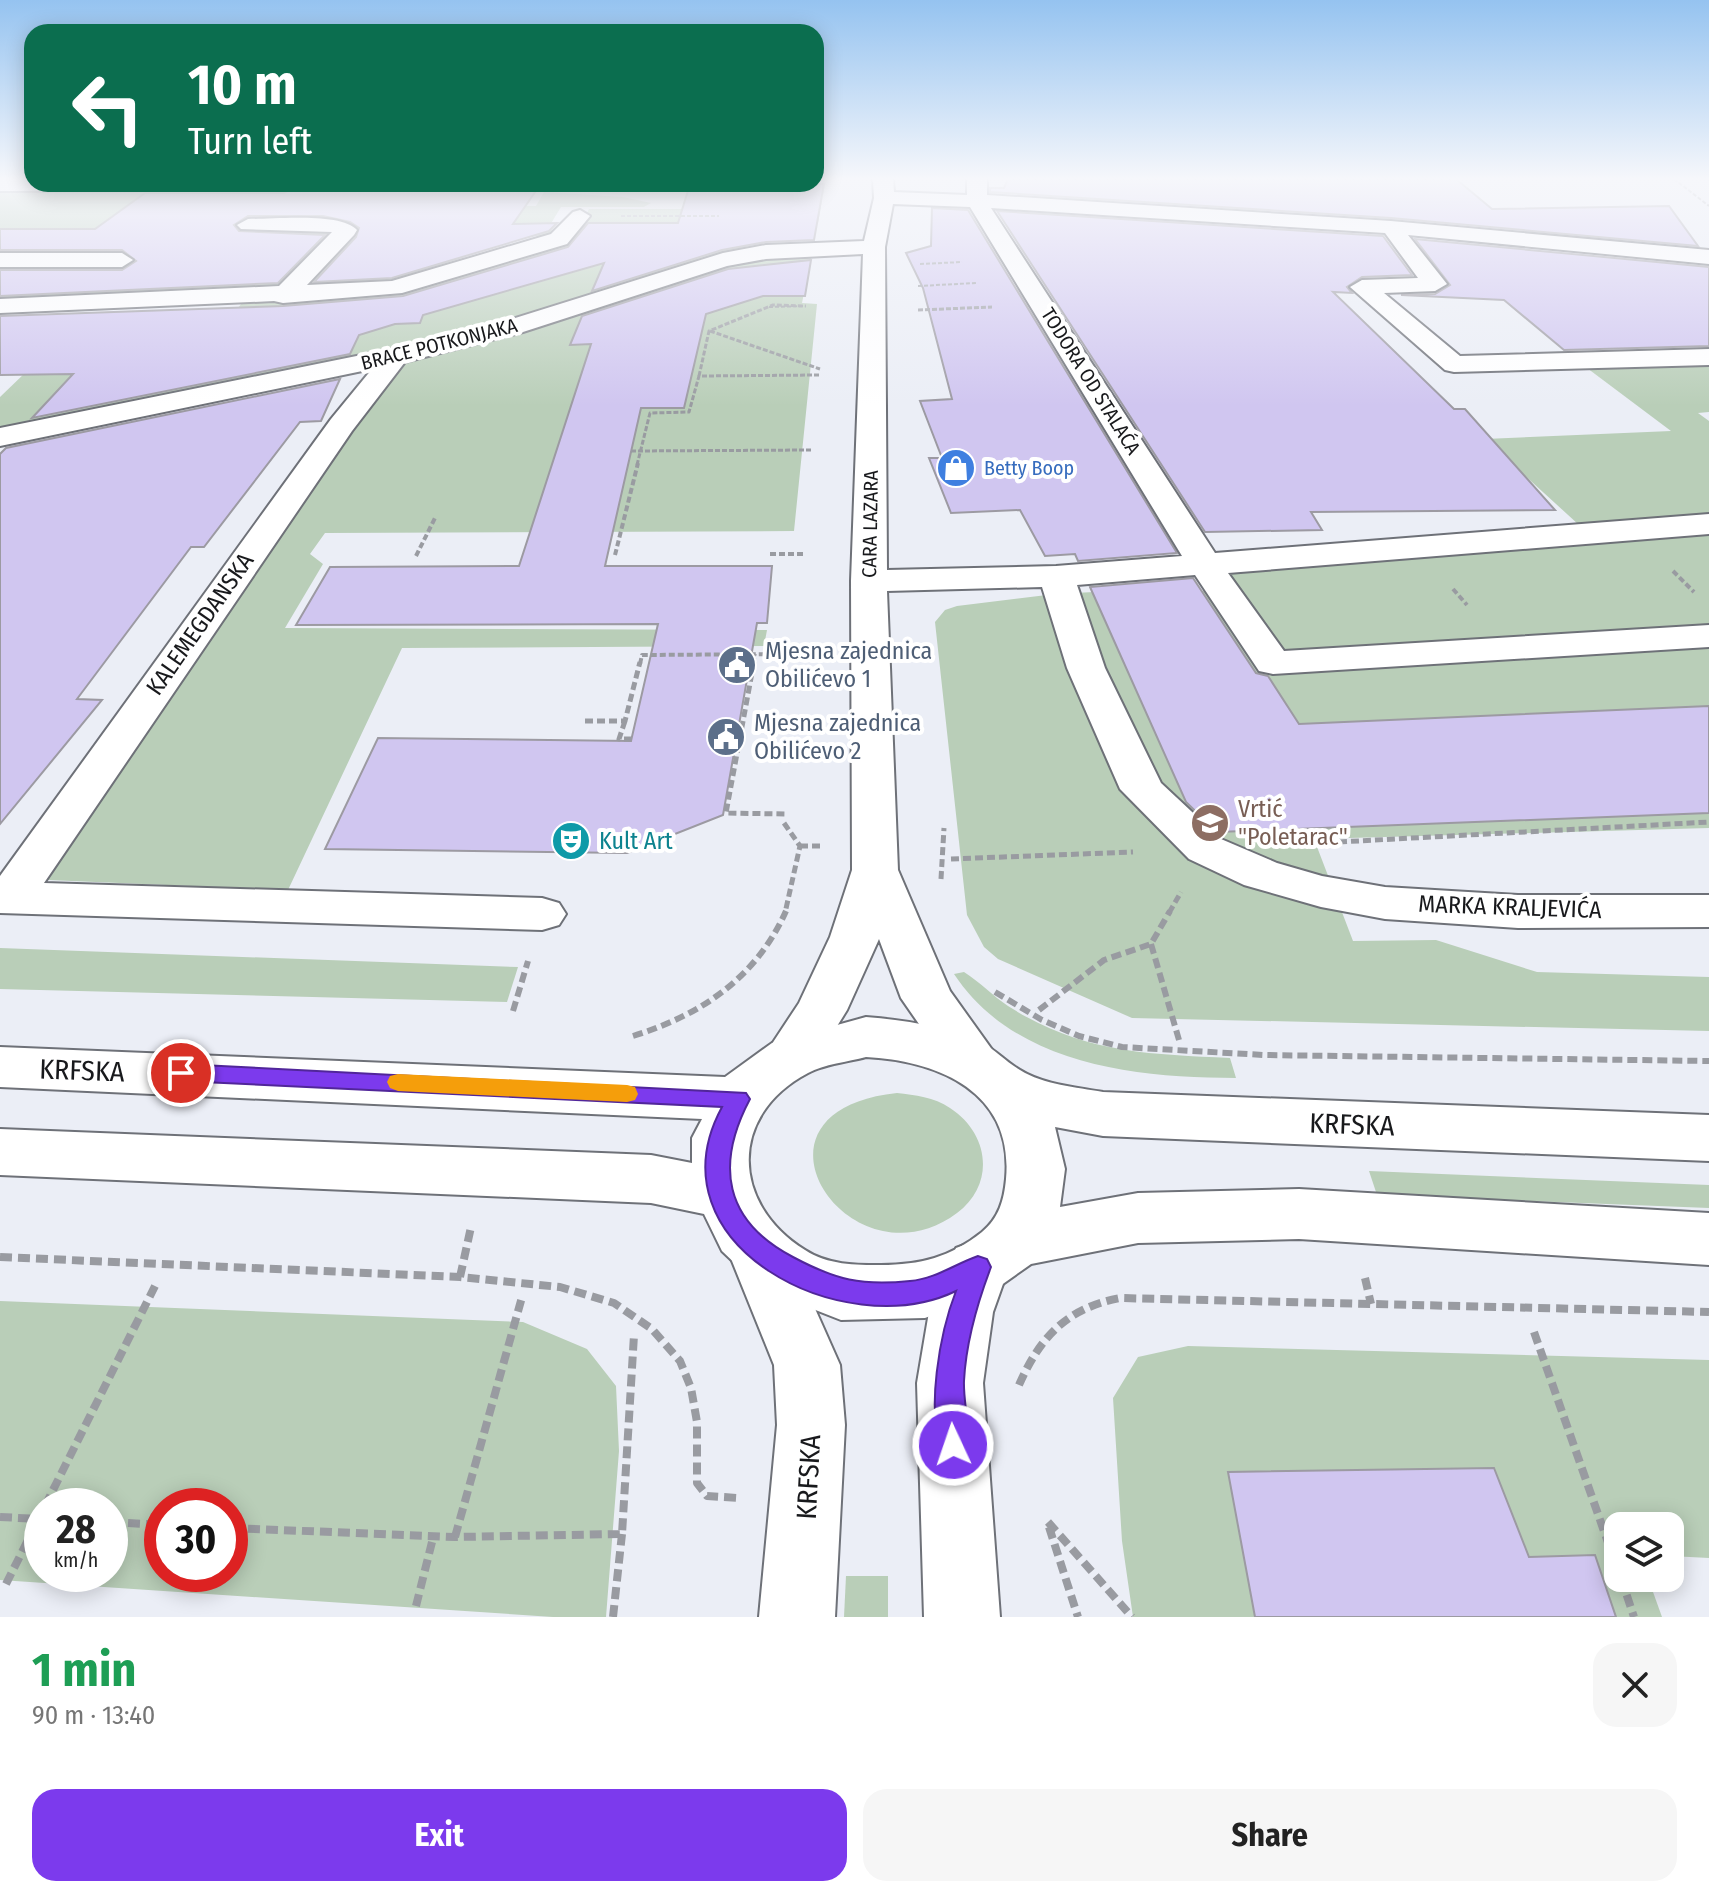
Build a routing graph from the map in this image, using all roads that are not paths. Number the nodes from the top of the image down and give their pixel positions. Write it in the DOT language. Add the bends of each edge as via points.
graph roads {
  1 [pos="323,254"];
  2 [pos="510,254"];
  3 [pos="765,254"];
  4 [pos="874,254"];
  5 [pos="1016,254"];
  6 [pos="1412,254"];
  7 [pos="1682,254"];
  8 [pos="1709,257"];
  9 [pos="0,260"];
  10 [pos="122,260"];
  11 [pos="283,296"];
  12 [pos="0,306"];
  13 [pos="396,356"];
  14 [pos="1709,357"];
  15 [pos="0,437"];
  16 [pos="1709,524"];
  17 [pos="1204,563"];
  18 [pos="1056,576"];
  19 [pos="869,581"];
  20 [pos="1709,636"];
  21 [pos="875,870"];
  22 [pos="5,897"];
  23 [pos="1709,911"];
  24 [pos="542,914"];
  25 [pos="791,1056"];
  26 [pos="0,1067"];
  27 [pos="988,1075"];
  28 [pos="738,1099"];
  29 [pos="1709,1138"];
  30 [pos="0,1152"];
  31 [pos="721,1193"];
  32 [pos="1709,1239"];
  33 [pos="759,1251"];
  34 [pos="996,1254"];
  35 [pos="797,1617"];
  36 [pos="962,1617"];
  1 -- 11 [label="street"];
  2 -- 11 [label="street" via="417,284"];
  3 -- 13 [label="street, BRACE POTKONJAKA" via="723,260 514,327"];
  4 -- 19 [label="street, CARA LAZARA"];
  5 -- 17 [label="street, TODORA OD STALAĆA"];
  6 -- 14 [label="street" via="1435,284 1362,287 1454,364"];
  7 -- 8 [label="street"];
  9 -- 10 [label="street"];
  11 -- 12 [label="street"];
  13 -- 15 [label="street, BRACE POTKONJAKA"];
  13 -- 22 [label="street, KALEMEGDANSKA" via="341,425"];
  16 -- 17 [label="street"];
  17 -- 18 [label="street"];
  17 -- 20 [label="street" via="1273,663"];
  18 -- 19 [label="street"];
  18 -- 23 [label="street, MARKA KRALJEVIĆA" via="1086,668 1142,789 1205,849 1278,880 1450,909"];
  19 -- 21 [label="street, CARA LAZARA"];
  21 -- 25 [label="street, CARA LAZARA" via="855,937 821,1010"];
  21 -- 27 [label="street, CARA LAZARA" via="927,998"];
  22 -- 24 [label="street, KALEMEGDANSKA"];
  25 -- 27 [label="street, KRFSKA" via="832,1041 906,1039 941,1049"];
  25 -- 28 [label="street" via="762,1074"];
  26 -- 28 [label="street, KRFSKA"];
  27 -- 29 [label="street, KRFSKA" via="1054,1105 1103,1114"];
  27 -- 34 [label="street, CARA LAZARA" via="1022,1112 1037,1173 1032,1201"];
  28 -- 31 [label="street" via="723,1128 716,1160"];
  30 -- 31 [label="street" via="651,1179"];
  31 -- 33 [label="street" via="734,1225"];
  32 -- 34 [label="street" via="1299,1214 1138,1218"];
  33 -- 34 [label="street" via="829,1289 871,1294 913,1293 943,1285"];
  33 -- 35 [label="street, KRFSKA" via="807,1365 811,1425"];
  34 -- 36 [label="street" via="961,1312 950,1383"];
}
